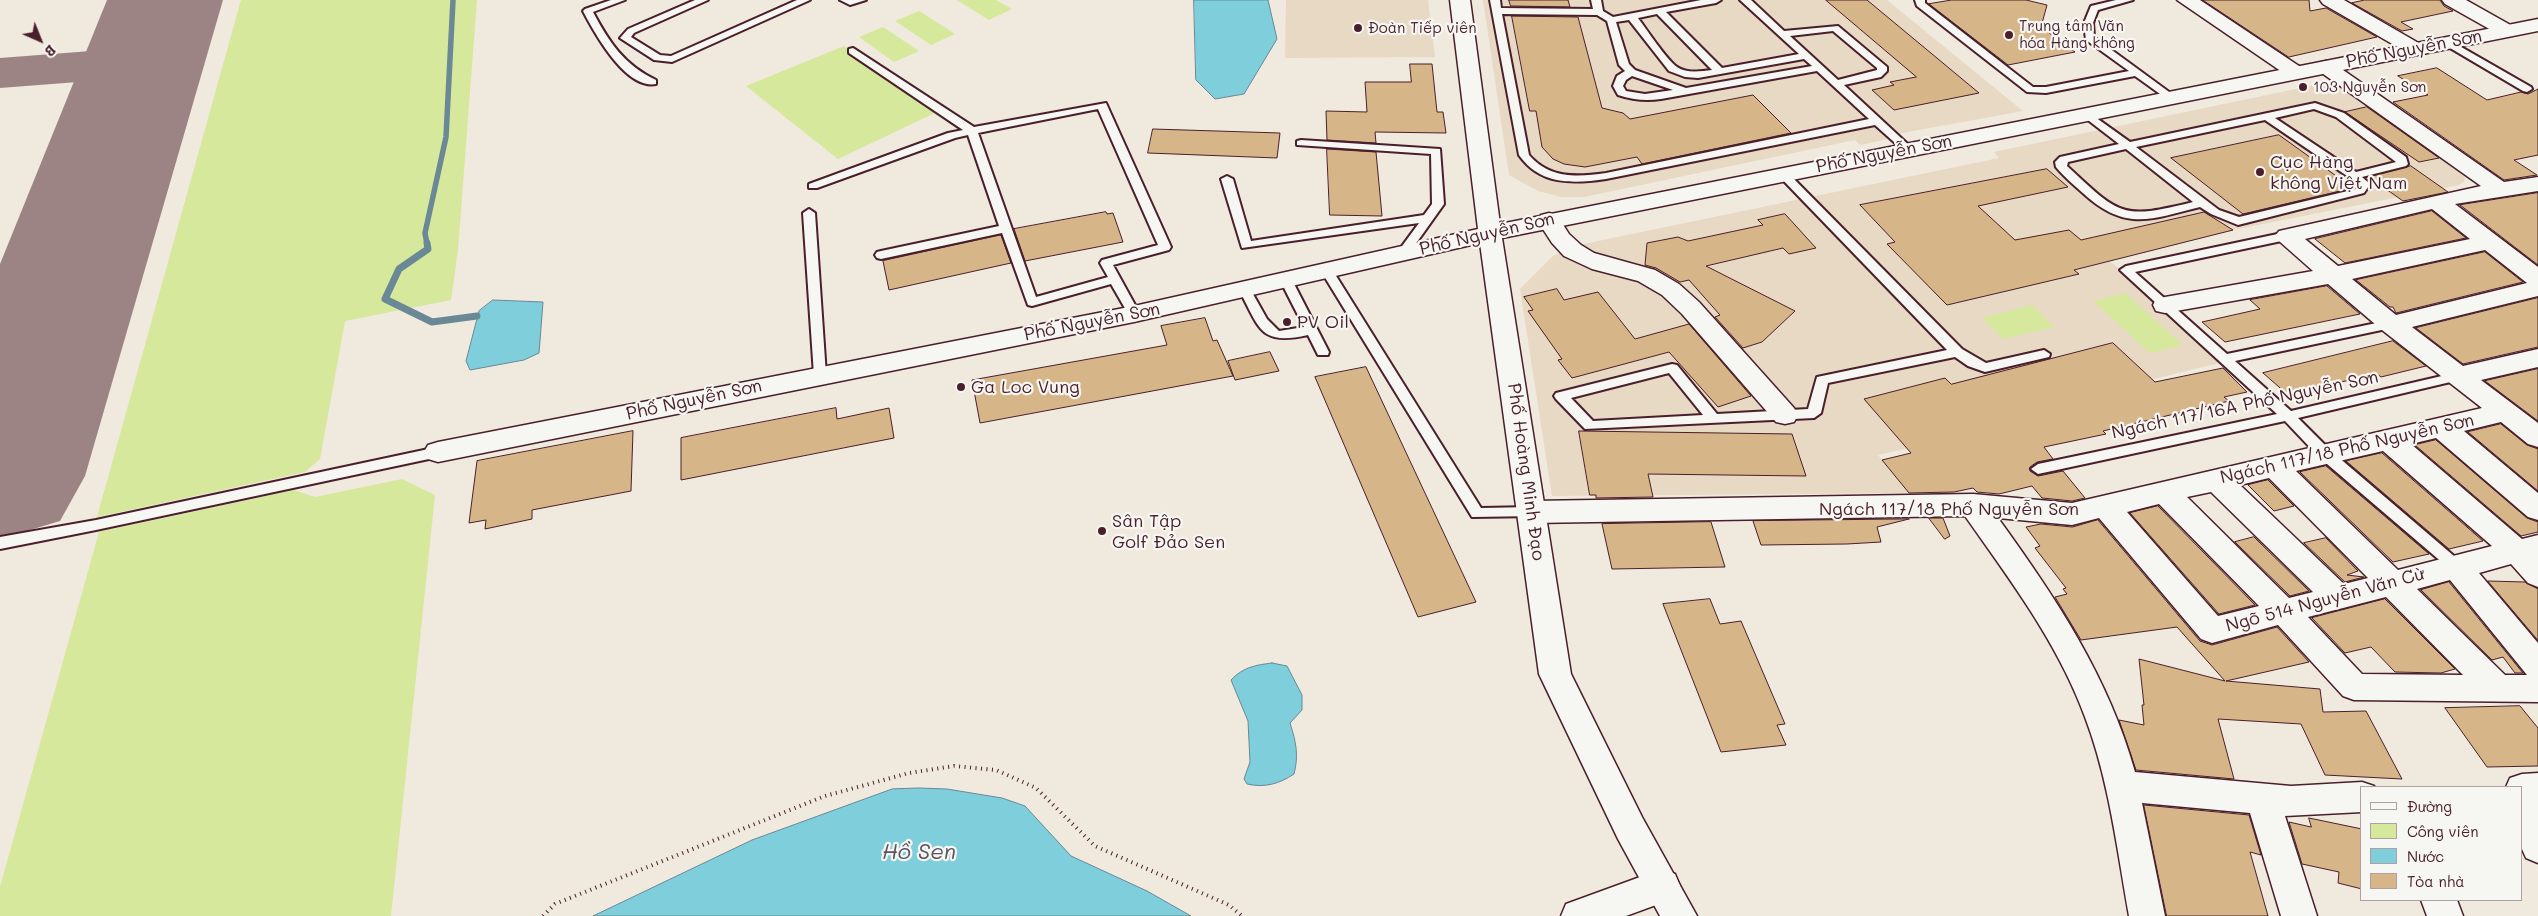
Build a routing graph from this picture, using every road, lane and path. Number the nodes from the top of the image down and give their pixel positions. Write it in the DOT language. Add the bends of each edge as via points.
graph roads {
  1 [pos="620,0"];
  2 [pos="703,0"];
  3 [pos="805,0"];
  4 [pos="845,0"];
  5 [pos="862,0"];
  6 [pos="1460,0"];
  7 [pos="1596,0"];
  8 [pos="1716,0"];
  9 [pos="1745,0"];
  10 [pos="1920,0"];
  11 [pos="2128,0"];
  12 [pos="2187,0"];
  13 [pos="2330,0"];
  14 [pos="2452,0"];
  15 [pos="1496,5"];
  16 [pos="1659,11"];
  17 [pos="1599,12"];
  18 [pos="1631,16"];
  19 [pos="1611,20"];
  20 [pos="2538,26"];
  21 [pos="2508,31"];
  22 [pos="1781,34"];
  23 [pos="2449,43"];
  24 [pos="2414,49"];
  25 [pos="853,51"];
  26 [pos="1806,56"];
  27 [pos="2326,67"];
  28 [pos="1819,68"];
  29 [pos="1719,71"];
  30 [pos="1631,72"];
  31 [pos="2295,72"];
  32 [pos="2136,73"];
  33 [pos="652,82"];
  34 [pos="1836,84"];
  35 [pos="2528,89"];
  36 [pos="1685,91"];
  37 [pos="2171,97"];
  38 [pos="2088,115"];
  39 [pos="2266,116"];
  40 [pos="1878,121"];
  41 [pos="972,131"];
  42 [pos="1301,143"];
  43 [pos="2126,144"];
  44 [pos="1908,149"];
  45 [pos="1783,174"];
  46 [pos="2354,176"];
  47 [pos="1227,179"];
  48 [pos="2538,184"];
  49 [pos="813,186"];
  50 [pos="2500,189"];
  51 [pos="2436,201"];
  52 [pos="2202,204"];
  53 [pos="809,213"];
  54 [pos="1428,218"];
  55 [pos="1549,220"];
  56 [pos="1006,228"];
  57 [pos="1490,233"];
  58 [pos="2287,236"];
  59 [pos="2490,242"];
  60 [pos="1404,253"];
  61 [pos="881,255"];
  62 [pos="1327,271"];
  63 [pos="2333,275"];
  64 [pos="1114,279"];
  65 [pos="2538,279"];
  66 [pos="1286,280"];
  67 [pos="2538,288"];
  68 [pos="1245,290"];
  69 [pos="2165,305"];
  70 [pos="1134,314"];
  71 [pos="2391,324"];
  72 [pos="1311,330"];
  73 [pos="1323,352"];
  74 [pos="1957,352"];
  75 [pos="2044,354"];
  76 [pos="2225,358"];
  77 [pos="2538,358"];
  78 [pos="820,374"];
  79 [pos="2459,376"];
  80 [pos="2505,412"];
  81 [pos="1785,415"];
  82 [pos="2288,416"];
  83 [pos="1714,419"];
  84 [pos="2441,427"];
  85 [pos="2538,437"];
  86 [pos="2388,440"];
  87 [pos="438,452"];
  88 [pos="2325,454"];
  89 [pos="2274,466"];
  90 [pos="2038,469"];
  91 [pos="2217,480"];
  92 [pos="2164,492"];
  93 [pos="1973,505"];
  94 [pos="2105,506"];
  95 [pos="2538,509"];
  96 [pos="1532,512"];
  97 [pos="0,543"];
  98 [pos="2528,549"];
  99 [pos="2456,566"];
  100 [pos="2538,575"];
  101 [pos="2390,583"];
  102 [pos="2338,597"];
  103 [pos="2282,611"];
  104 [pos="2538,666"];
  105 [pos="2498,689"];
  106 [pos="2538,689"];
  107 [pos="2121,786"];
  108 [pos="2538,788"];
  109 [pos="2523,789"];
  110 [pos="2360,797"];
  111 [pos="2262,798"];
  112 [pos="2523,809"];
  113 [pos="2538,847"];
  114 [pos="1662,886"];
  115 [pos="2439,901"];
  116 [pos="543,916"];
  117 [pos="1242,916"];
  118 [pos="1579,916"];
  119 [pos="1679,916"];
  120 [pos="2147,916"];
  121 [pos="2299,916"];
  122 [pos="2445,916"];
  1 -- 33 [label="lane" via="588,11 608,49 634,75"];
  2 -- 3 [label="lane" via="631,31 625,38 658,58 672,59"];
  4 -- 5 [label="lane"];
  6 -- 57 [label="street, Phố Hoàng Minh Đạo"];
  7 -- 17 [label="lane"];
  8 -- 16 [label="lane"];
  9 -- 22 [label="lane"];
  10 -- 32 [label="lane" via="1920,4 2031,90"];
  11 -- 32 [label="lane" via="2094,8 2087,34"];
  12 -- 31 [label="street"];
  13 -- 24 [label="street"];
  14 -- 21 [label="street"];
  15 -- 17 [label="lane"];
  15 -- 40 [label="lane" via="1524,155 1530,164 1555,178 1598,178"];
  16 -- 18 [label="lane"];
  16 -- 29 [label="lane"];
  17 -- 19 [label="lane"];
  18 -- 19 [label="lane"];
  18 -- 29 [label="lane" via="1673,69 1698,75"];
  19 -- 30 [label="lane" via="1624,65"];
  20 -- 21 [label="street, Phố Nguyễn Sơn"];
  21 -- 23 [label="street, Phố Nguyễn Sơn"];
  22 -- 26 [label="lane"];
  22 -- 34 [label="lane" via="1835,28 1882,66 1877,75"];
  23 -- 24 [label="street, Phố Nguyễn Sơn"];
  23 -- 35 [label="lane"];
  24 -- 27 [label="street, Phố Nguyễn Sơn"];
  25 -- 41 [label="lane"];
  26 -- 28 [label="lane"];
  26 -- 29 [label="lane"];
  27 -- 31 [label="street, Phố Nguyễn Sơn"];
  27 -- 50 [label="street"];
  28 -- 34 [label="lane"];
  28 -- 36 [label="lane"];
  30 -- 36 [label="lane"];
  30 -- 36 [label="lane" via="1621,78 1618,86 1629,96 1649,98"];
  31 -- 37 [label="street, Phố Nguyễn Sơn"];
  32 -- 37 [label="lane"];
  34 -- 40 [label="lane"];
  37 -- 38 [label="street, Phố Nguyễn Sơn"];
  38 -- 43 [label="lane"];
  38 -- 44 [label="street, Phố Nguyễn Sơn"];
  39 -- 43 [label="lane"];
  39 -- 46 [label="lane"];
  39 -- 46 [label="lane" via="2315,106 2328,109 2402,159 2402,164"];
  40 -- 44 [label="lane"];
  41 -- 49 [label="lane"];
  41 -- 56 [label="lane"];
  41 -- 64 [label="lane" via="1102,105 1165,247 1106,263"];
  42 -- 54 [label="lane" via="1436,151 1438,204"];
  43 -- 52 [label="lane"];
  43 -- 52 [label="lane" via="2060,162 2107,208 2120,214 2132,217"];
  44 -- 45 [label="street, Phố Nguyễn Sơn"];
  45 -- 55 [label="street, Phố Nguyễn Sơn"];
  45 -- 74 [label="lane"];
  46 -- 52 [label="lane" via="2364,184 2360,191 2238,221"];
  47 -- 54 [label="lane" via="1246,245"];
  48 -- 50 [label="street"];
  50 -- 51 [label="street"];
  51 -- 58 [label="street"];
  51 -- 59 [label="street"];
  53 -- 78 [label="lane"];
  54 -- 60 [label="lane"];
  55 -- 57 [label="street, Phố Nguyễn Sơn"];
  55 -- 81 [label="street" via="1558,239 1584,259 1636,272 1665,286 1688,306"];
  56 -- 61 [label="lane"];
  56 -- 64 [label="lane" via="1032,302"];
  57 -- 60 [label="street, Phố Nguyễn Sơn"];
  57 -- 96 [label="street, Phố Hoàng Minh Đạo"];
  58 -- 63 [label="street"];
  58 -- 69 [label="lane" via="2126,270"];
  59 -- 63 [label="street"];
  59 -- 65 [label="street"];
  60 -- 62 [label="street, Phố Nguyễn Sơn"];
  62 -- 66 [label="street, Phố Nguyễn Sơn"];
  62 -- 96 [label="lane" via="1476,514"];
  63 -- 69 [label="street"];
  63 -- 71 [label="street"];
  64 -- 70 [label="lane"];
  66 -- 68 [label="street, Phố Nguyễn Sơn"];
  66 -- 72 [label="lane"];
  67 -- 71 [label="street"];
  68 -- 70 [label="street, Phố Nguyễn Sơn"];
  68 -- 72 [label="lane" via="1274,334"];
  69 -- 76 [label="lane"];
  70 -- 78 [label="street, Phố Nguyễn Sơn"];
  71 -- 76 [label="lane"];
  71 -- 79 [label="street"];
  72 -- 73 [label="lane"];
  74 -- 75 [label="lane" via="1986,368"];
  74 -- 81 [label="lane" via="1822,380 1814,413"];
  76 -- 82 [label="lane"];
  77 -- 79 [label="street"];
  78 -- 87 [label="street, Phố Nguyễn Sơn"];
  79 -- 80 [label="street"];
  79 -- 82 [label="lane, Ngách 117/16A Phố Nguyễn Sơn"];
  80 -- 84 [label="street, Ngách 117/18 Phố Nguyễn Sơn"];
  80 -- 85 [label="street"];
  81 -- 83 [label="lane"];
  82 -- 88 [label="lane"];
  82 -- 90 [label="lane, Ngách 117/16A Phố Nguyễn Sơn"];
  83 -- 83 [label="lane" via="1590,426 1561,396 1672,368"];
  84 -- 86 [label="street, Ngách 117/18 Phố Nguyễn Sơn"];
  84 -- 95 [label="street"];
  86 -- 88 [label="street, Ngách 117/18 Phố Nguyễn Sơn"];
  86 -- 98 [label="street"];
  87 -- 97 [label="lane" via="96,526"];
  88 -- 89 [label="street, Ngách 117/18 Phố Nguyễn Sơn"];
  88 -- 99 [label="lane"];
  89 -- 91 [label="street, Ngách 117/18 Phố Nguyễn Sơn"];
  89 -- 101 [label="street"];
  91 -- 92 [label="street, Ngách 117/18 Phố Nguyễn Sơn"];
  91 -- 102 [label="street"];
  92 -- 94 [label="street, Ngách 117/18 Phố Nguyễn Sơn"];
  92 -- 103 [label="street"];
  93 -- 94 [label="street, Ngách 117/18 Phố Nguyễn Sơn" via="2072,514"];
  93 -- 96 [label="street, Ngách 117/18 Phố Nguyễn Sơn"];
  93 -- 107 [label="street" via="2026,580 2078,665 2092,692"];
  94 -- 103 [label="street, Ngõ 514 Nguyễn Văn Cừ" via="2212,630"];
  96 -- 114 [label="street, Phố Hoàng Minh Đạo" via="1555,674"];
  98 -- 99 [label="street, Ngõ 514 Nguyễn Văn Cừ"];
  98 -- 100 [label="street"];
  99 -- 101 [label="street, Ngõ 514 Nguyễn Văn Cừ"];
  99 -- 104 [label="street"];
  101 -- 102 [label="street, Ngõ 514 Nguyễn Văn Cừ"];
  101 -- 105 [label="street"];
  102 -- 103 [label="street, Ngõ 514 Nguyễn Văn Cừ"];
  103 -- 105 [label="street" via="2354,687"];
  105 -- 106 [label="street"];
  107 -- 111 [label="street"];
  107 -- 120 [label="street"];
  108 -- 109 [label="street"];
  110 -- 111 [label="street" via="2291,801"];
  111 -- 121 [label="street"];
  112 -- 113 [label="street"];
  114 -- 118 [label="street"];
  114 -- 119 [label="street, Phố Hoàng Minh Đạo"];
  115 -- 122 [label="street"];
  116 -- 117 [label="path" via="555,904 825,796 909,773 954,766 996,770 1036,788 1095,846 1229,905"];
}
